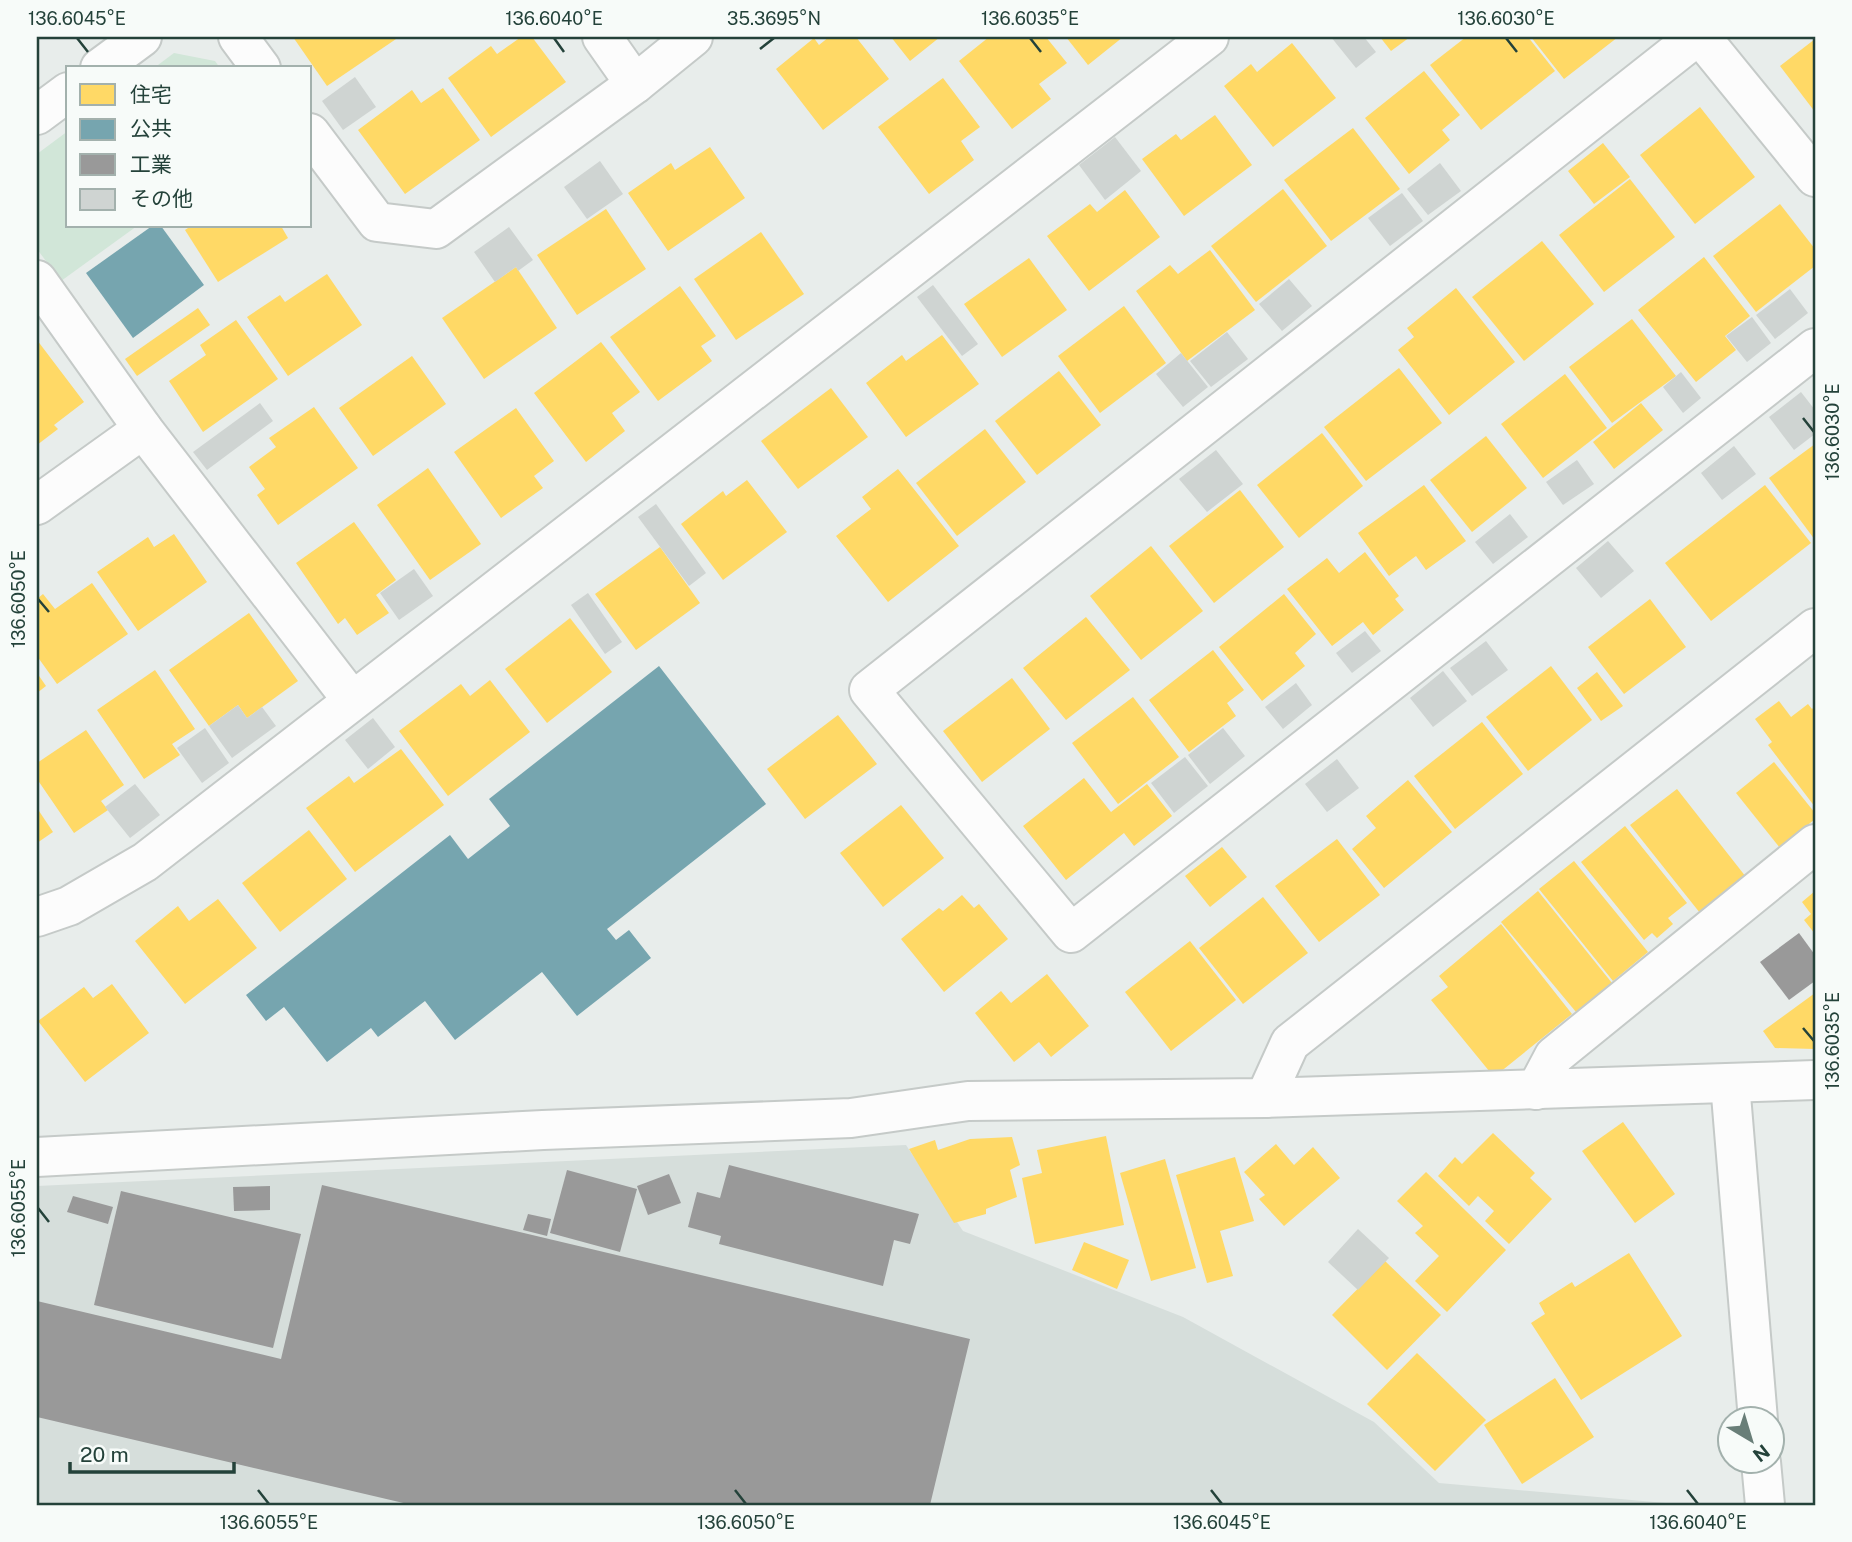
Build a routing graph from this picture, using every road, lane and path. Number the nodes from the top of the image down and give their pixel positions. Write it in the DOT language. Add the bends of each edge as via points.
graph roads {
  1 [pos="142,37"];
  2 [pos="237,37"];
  3 [pos="602,37"];
  4 [pos="693,37"];
  5 [pos="1209,37"];
  6 [pos="1696,37"];
  7 [pos="1701,37"];
  8 [pos="103,66"];
  9 [pos="259,66"];
  10 [pos="635,84"];
  11 [pos="66,94"];
  12 [pos="37,116"];
  13 [pos="312,136"];
  14 [pos="1815,177"];
  15 [pos="37,280"];
  16 [pos="1815,348"];
  17 [pos="143,429"];
  18 [pos="37,505"];
  19 [pos="1815,628"];
  20 [pos="352,700"];
  21 [pos="1815,844"];
  22 [pos="37,917"];
  23 [pos="1815,1080"];
  24 [pos="1730,1083"];
  25 [pos="1536,1090"];
  26 [pos="1265,1098"];
  27 [pos="37,1157"];
  28 [pos="1757,1406"];
  1 -- 8 [label="street"];
  2 -- 9 [label="street"];
  3 -- 10 [label="street"];
  4 -- 10 [label="street"];
  5 -- 20 [label="street"];
  6 -- 16 [label="street" via="869,690 1071,933"];
  7 -- 14 [label="street"];
  10 -- 13 [label="street" via="436,229 377,222"];
  11 -- 12 [label="street"];
  15 -- 17 [label="street"];
  17 -- 18 [label="street"];
  17 -- 20 [label="street"];
  19 -- 26 [label="street" via="1290,1043"];
  20 -- 22 [label="street" via="145,862 69,905"];
  21 -- 25 [label="street" via="1554,1056"];
  23 -- 24 [label="street"];
  24 -- 25 [label="street"];
  24 -- 28 [label="street"];
  25 -- 26 [label="street"];
  26 -- 27 [label="street" via="968,1101 851,1118"];
}
